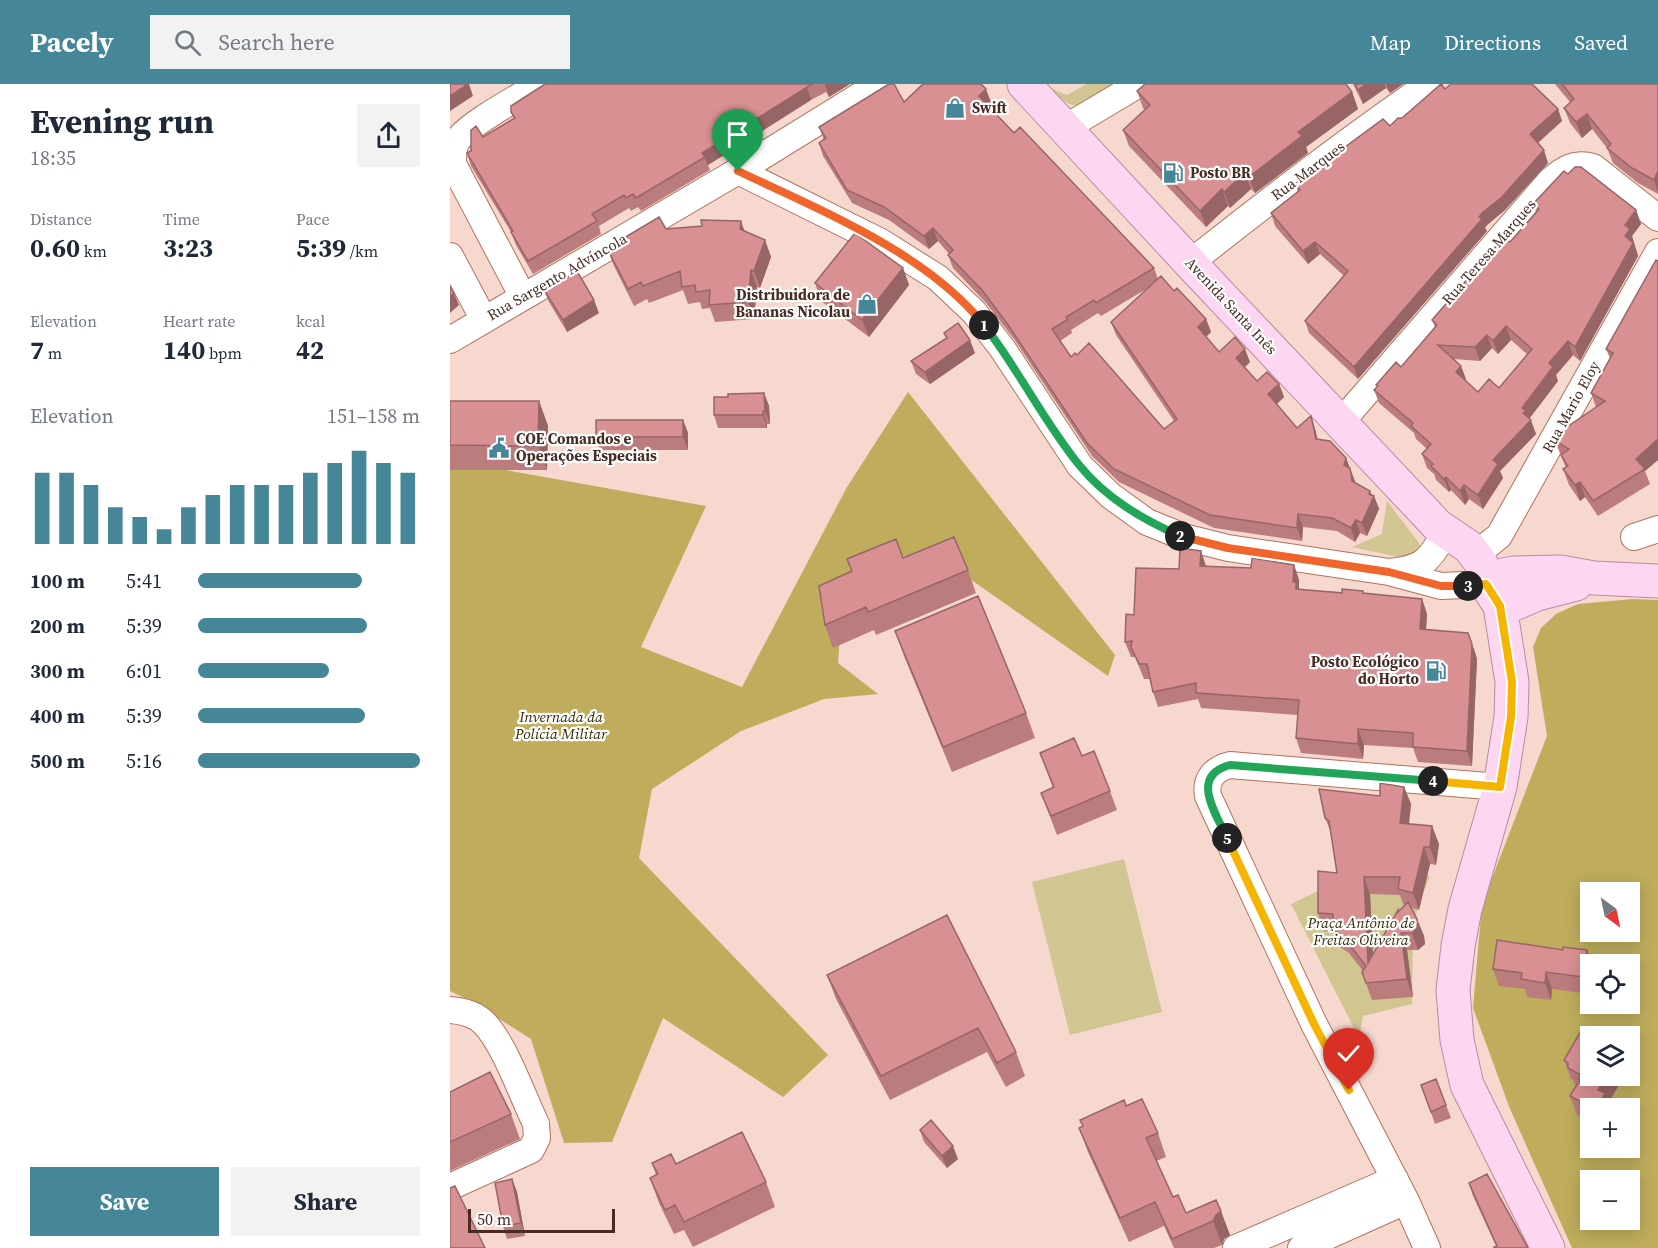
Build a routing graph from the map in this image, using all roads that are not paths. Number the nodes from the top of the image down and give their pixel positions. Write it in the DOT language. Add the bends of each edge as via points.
graph roads {
  1 [pos="540,84"];
  2 [pos="879,84"];
  3 [pos="1024,84"];
  4 [pos="1139,84"];
  5 [pos="1429,84"];
  6 [pos="1065,128"];
  7 [pos="738,171"];
  8 [pos="1658,218"];
  9 [pos="1658,252"];
  10 [pos="450,256"];
  11 [pos="1190,263"];
  12 [pos="523,297"];
  13 [pos="484,320"];
  14 [pos="450,340"];
  15 [pos="1341,422"];
  16 [pos="1658,529"];
  17 [pos="1441,531"];
  18 [pos="1634,537"];
  19 [pos="1389,572"];
  20 [pos="1658,581"];
  21 [pos="1487,582"];
  22 [pos="1500,787"];
  23 [pos="450,1010"];
  24 [pos="450,1187"];
  25 [pos="1400,1190"];
  26 [pos="1236,1248"];
  27 [pos="1301,1248"];
  28 [pos="1427,1248"];
  29 [pos="1548,1248"];
  1 -- 12 [label="street" via="468,129 456,142 453,155 453,164"];
  2 -- 7 [label="street, Rua Sargento Advíncola"];
  3 -- 6 [label="main road, Avenida Santa Inês"];
  4 -- 6 [label="street"];
  5 -- 11 [label="street, Rua Marques" via="1342,145"];
  6 -- 11 [label="main road, Avenida Santa Inês"];
  7 -- 12 [label="street, Rua Sargento Advíncola"];
  7 -- 19 [label="street" via="881,242 938,278 974,312 1002,348 1080,466 1111,496 1147,522 1228,548"];
  8 -- 15 [label="street, Rua Teresa Marques" via="1593,166 1572,165 1561,171"];
  9 -- 21 [label="street, Rua Mario Eloy" via="1499,536"];
  10 -- 13 [label="street"];
  11 -- 15 [label="main road, Avenida Santa Inês"];
  12 -- 13 [label="street, Rua Sargento Advíncola"];
  13 -- 14 [label="street, Rua Sargento Advíncola"];
  15 -- 17 [label="main road, Avenida Santa Inês"];
  16 -- 18 [label="street"];
  17 -- 19 [label="street" via="1434,553 1420,566"];
  17 -- 21 [label="main road, Avenida Santa Inês" via="1469,547"];
  19 -- 21 [label="street" via="1441,586"];
  20 -- 21 [label="main road" via="1560,572 1514,573"];
  21 -- 22 [label="main road" via="1512,682 1510,727"];
  22 -- 25 [label="street" via="1230,765 1220,768 1208,781 1208,796 1250,888 1314,1024"];
  22 -- 29 [label="main road" via="1458,946 1454,990 1457,1040 1467,1085"];
  23 -- 24 [label="street" via="465,1011 483,1022 496,1039 536,1124 537,1138 531,1150"];
  25 -- 26 [label="street"];
  25 -- 27 [label="street"];
  25 -- 28 [label="street"];
}
